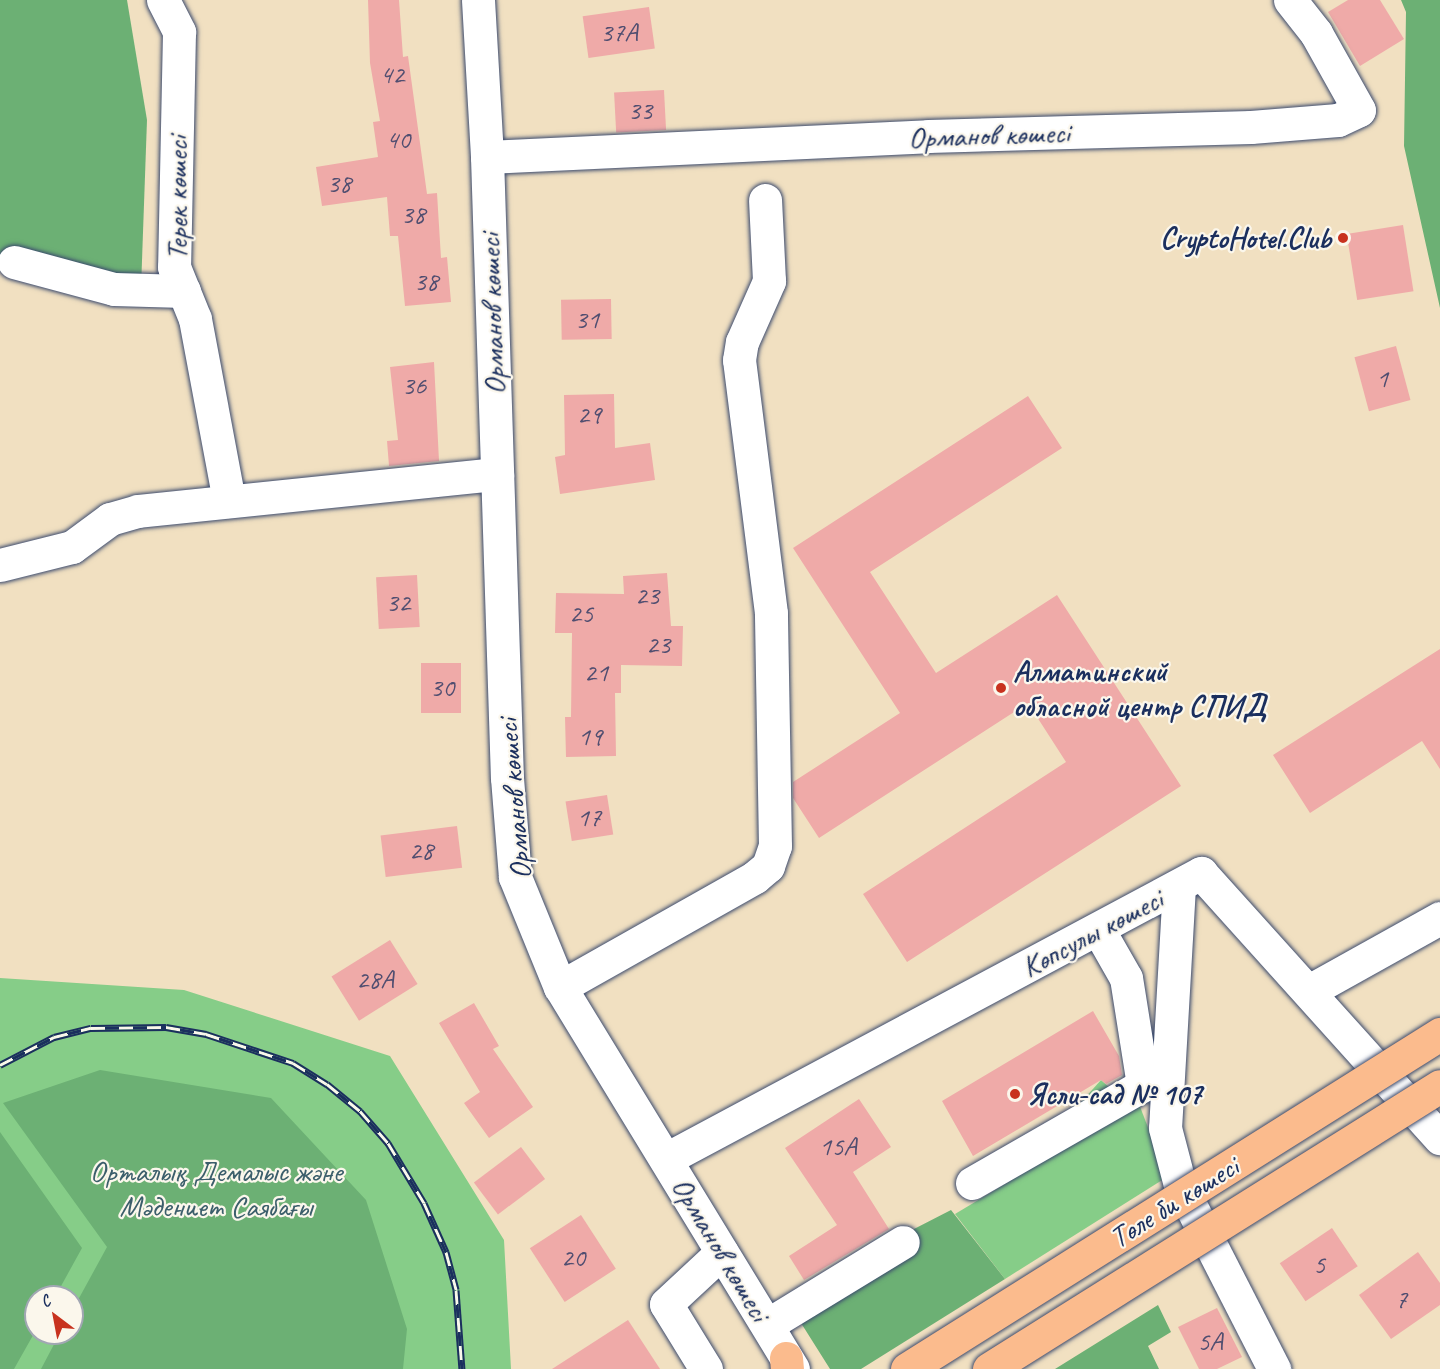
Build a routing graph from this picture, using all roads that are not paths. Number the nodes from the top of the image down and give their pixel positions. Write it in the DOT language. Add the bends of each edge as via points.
graph roads {
  1 [pos="163,0"];
  2 [pos="478,0"];
  3 [pos="1290,0"];
  4 [pos="487,157"];
  5 [pos="765,200"];
  6 [pos="14,262"];
  7 [pos="184,291"];
  8 [pos="497,474"];
  9 [pos="229,501"];
  10 [pos="0,565"];
  11 [pos="1179,886"];
  12 [pos="1440,918"];
  13 [pos="1098,929"];
  14 [pos="560,987"];
  15 [pos="1309,991"];
  16 [pos="1440,1034"];
  17 [pos="1440,1086"];
  18 [pos="1440,1138"];
  19 [pos="666,1159"];
  20 [pos="972,1183"];
  21 [pos="903,1242"];
  22 [pos="722,1252"];
  23 [pos="767,1325"];
  24 [pos="789,1365"];
  25 [pos="706,1369"];
  26 [pos="908,1369"];
  27 [pos="989,1369"];
  28 [pos="1274,1369"];
  1 -- 7 [label="street, Терек көшесі" via="179,32 174,267"];
  2 -- 4 [label="street, Орманов көшесі"];
  3 -- 4 [label="street, Орманов көшесі" via="1316,33 1359,110 1338,120 1251,127 916,136"];
  4 -- 8 [label="street, Орманов көшесі"];
  5 -- 14 [label="street" via="768,281 742,342 739,360 771,613 775,846 768,866 755,877"];
  6 -- 7 [label="street" via="114,289"];
  7 -- 9 [label="street, Терек көшесі" via="195,319"];
  8 -- 9 [label="street"];
  8 -- 14 [label="street, Орманов көшесі" via="507,778 515,877"];
  9 -- 10 [label="street" via="138,511 110,519 72,547"];
  11 -- 13 [label="street, Көпсулы көшесі"];
  11 -- 15 [label="street, Көпсулы көшесі" via="1201,873"];
  11 -- 28 [label="street" via="1165,1128 1180,1185"];
  12 -- 15 [label="street"];
  13 -- 19 [label="street, Көпсулы көшесі"];
  13 -- 20 [label="street" via="1126,978 1143,1085"];
  14 -- 19 [label="street, Орманов көшесі"];
  15 -- 18 [label="street, Көпсулы көшесі"];
  16 -- 26 [label="main road, Төле би көшесі, bridge"];
  17 -- 27 [label="main road, Төле би көшесі, bridge"];
  19 -- 22 [label="street, Орманов көшесі"];
  21 -- 23 [label="street"];
  22 -- 23 [label="street, Орманов көшесі"];
  22 -- 25 [label="street" via="666,1304"];
  23 -- 24 [label="street, Орманов көшесі"];
}
